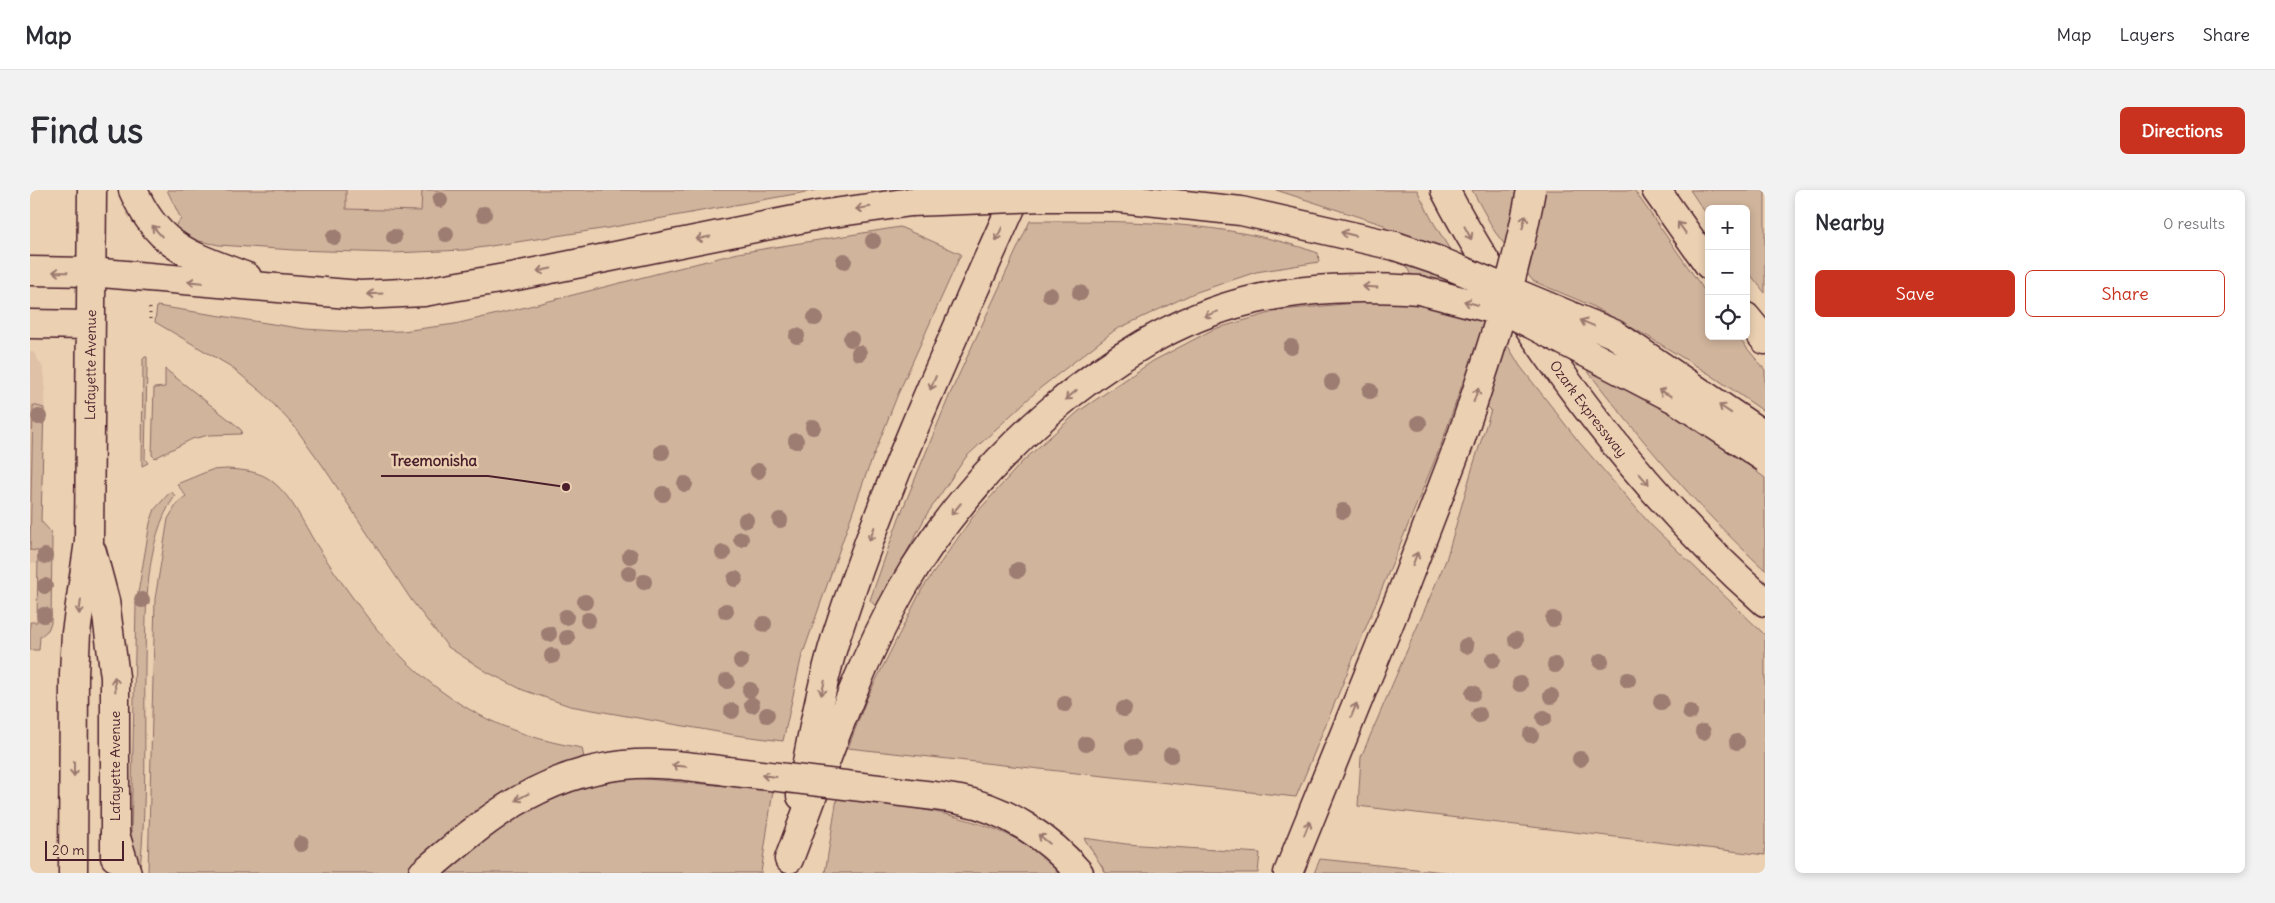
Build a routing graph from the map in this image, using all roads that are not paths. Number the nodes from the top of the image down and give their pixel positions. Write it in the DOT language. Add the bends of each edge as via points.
graph roads {
  1 [pos="92,190"];
  2 [pos="133,190"];
  3 [pos="1019,190"];
  4 [pos="1445,190"];
  5 [pos="1531,190"];
  6 [pos="1656,190"];
  7 [pos="1705,260"];
  8 [pos="30,271"];
  9 [pos="90,272"];
  10 [pos="278,290"];
  11 [pos="1750,322"];
  12 [pos="30,324"];
  13 [pos="89,325"];
  14 [pos="1765,340"];
  15 [pos="1765,436"];
  16 [pos="1765,458"];
  17 [pos="89,541"];
  18 [pos="1765,602"];
  19 [pos="115,834"];
  20 [pos="789,866"];
  21 [pos="73,873"];
  22 [pos="114,873"];
  23 [pos="128,873"];
  24 [pos="422,873"];
  25 [pos="1079,873"];
  26 [pos="1288,873"];
  1 -- 9 [label="main road, Lafayette Avenue"];
  10 -- 2 [label="main road, one-way" via="193,256 160,236"];
  3 -- 20 [label="main road, one-way" via="924,405 876,524 839,630 811,735"];
  4 -- 18 [label="main road, Ozark Expressway, one-way" via="1480,256 1599,427 1671,511"];
  26 -- 5 [label="main road, one-way, bridge" via="1460,441 1485,370"];
  7 -- 6 [label="main road, one-way"];
  9 -- 8 [label="main road, one-way"];
  10 -- 9 [label="main road, one-way"];
  9 -- 13 [label="main road, Lafayette Avenue"];
  15 -- 10 [label="main road, one-way, bridge" via="1614,334 1439,261 1395,246 1241,211 1110,197 1044,196 912,202 819,215 424,292 360,295"];
  11 -- 14 [label="main road"];
  12 -- 13 [label="main road"];
  13 -- 17 [label="main road, Lafayette Avenue"];
  16 -- 20 [label="main road, one-way, bridge" via="1675,399 1512,314 1418,290 1356,286 1301,290 1246,301 1195,320 1140,346 1086,382 1032,427 984,475 942,525 902,589 863,667"];
  19 -- 17 [label="main road, Lafayette Avenue, one-way" via="115,677 105,601"];
  17 -- 21 [label="main road, Lafayette Avenue, one-way" via="76,633"];
  19 -- 22 [label="main road, Lafayette Avenue"];
  19 -- 23 [label="main road"];
  25 -- 24 [label="main road, one-way, bridge" via="1040,835 1001,814 961,800 663,764 588,771 549,783 480,824"];
}
